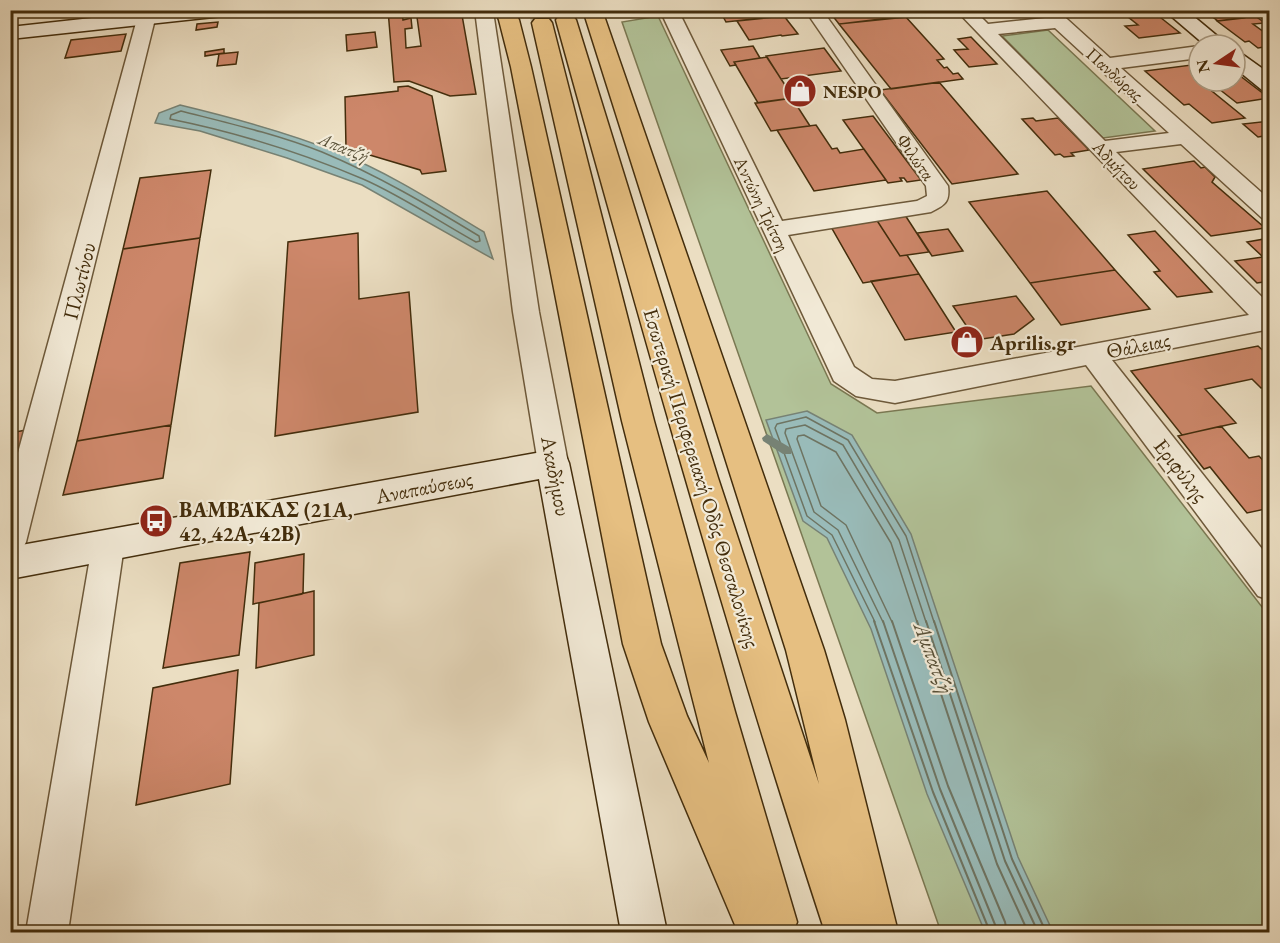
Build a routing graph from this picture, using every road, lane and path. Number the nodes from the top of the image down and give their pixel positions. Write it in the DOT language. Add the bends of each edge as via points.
graph roads {
  1 [pos="223,10"];
  2 [pos="669,10"];
  3 [pos="813,10"];
  4 [pos="964,10"];
  5 [pos="1173,10"];
  6 [pos="494,14"];
  7 [pos="1052,16"];
  8 [pos="109,17"];
  9 [pos="579,17"];
  10 [pos="146,19"];
  11 [pos="984,30"];
  12 [pos="10,33"];
  13 [pos="1203,33"];
  14 [pos="1187,54"];
  15 [pos="1105,64"];
  16 [pos="1247,67"];
  17 [pos="1269,84"];
  18 [pos="1185,137"];
  19 [pos="1100,148"];
  20 [pos="1269,213"];
  21 [pos="775,230"];
  22 [pos="1269,320"];
  23 [pos="1092,354"];
  24 [pos="866,389"];
  25 [pos="553,463"];
  26 [pos="10,542"];
  27 [pos="108,546"];
  28 [pos="10,563"];
  29 [pos="1269,585"];
  30 [pos="47,933"];
  31 [pos="644,933"];
  32 [pos="761,933"];
  33 [pos="778,933"];
  34 [pos="849,933"];
  35 [pos="875,933"];
  1 -- 10 [label="street"];
  2 -- 21 [label="street, Αντώνη Τρίτση"];
  3 -- 21 [label="street, Φιλώτα" via="937,186 938,199 923,207"];
  4 -- 11 [label="street, Αδμήτου"];
  5 -- 13 [label="street"];
  6 -- 25 [label="street, Ακαδήμου" via="526,312"];
  6 -- 32 [label="highway" via="509,20 521,67 642,644 669,722"];
  7 -- 11 [label="street"];
  7 -- 15 [label="street, Πανδώρας"];
  8 -- 10 [label="street"];
  8 -- 12 [label="street"];
  9 -- 33 [label="highway, Εσωτερική Περιφερειακή Οδός Θεσσαλονίκης" via="638,421"];
  9 -- 34 [label="highway, Εσωτερική Περιφερειακή Οδός Θεσσαλονίκης" via="695,459 806,813"];
  9 -- 35 [label="highway" via="805,650"];
  10 -- 26 [label="street, Πλωτίνου"];
  11 -- 19 [label="street, Αδμήτου"];
  14 -- 15 [label="street"];
  15 -- 18 [label="street, Πανδώρας"];
  16 -- 17 [label="street"];
  18 -- 19 [label="street"];
  18 -- 20 [label="street, Πανδώρας"];
  19 -- 22 [label="street, Αδμήτου"];
  21 -- 24 [label="street, Αντώνη Τρίτση" via="844,374"];
  22 -- 23 [label="street, Θάλειας"];
  23 -- 24 [label="street, Θάλειας" via="895,392"];
  23 -- 29 [label="street, Εριφύλης"];
  25 -- 27 [label="street, Αναπαύσεως"];
  25 -- 31 [label="street, Ακαδήμου"];
  27 -- 28 [label="street, Αναπαύσεως"];
  27 -- 30 [label="street"];
}
